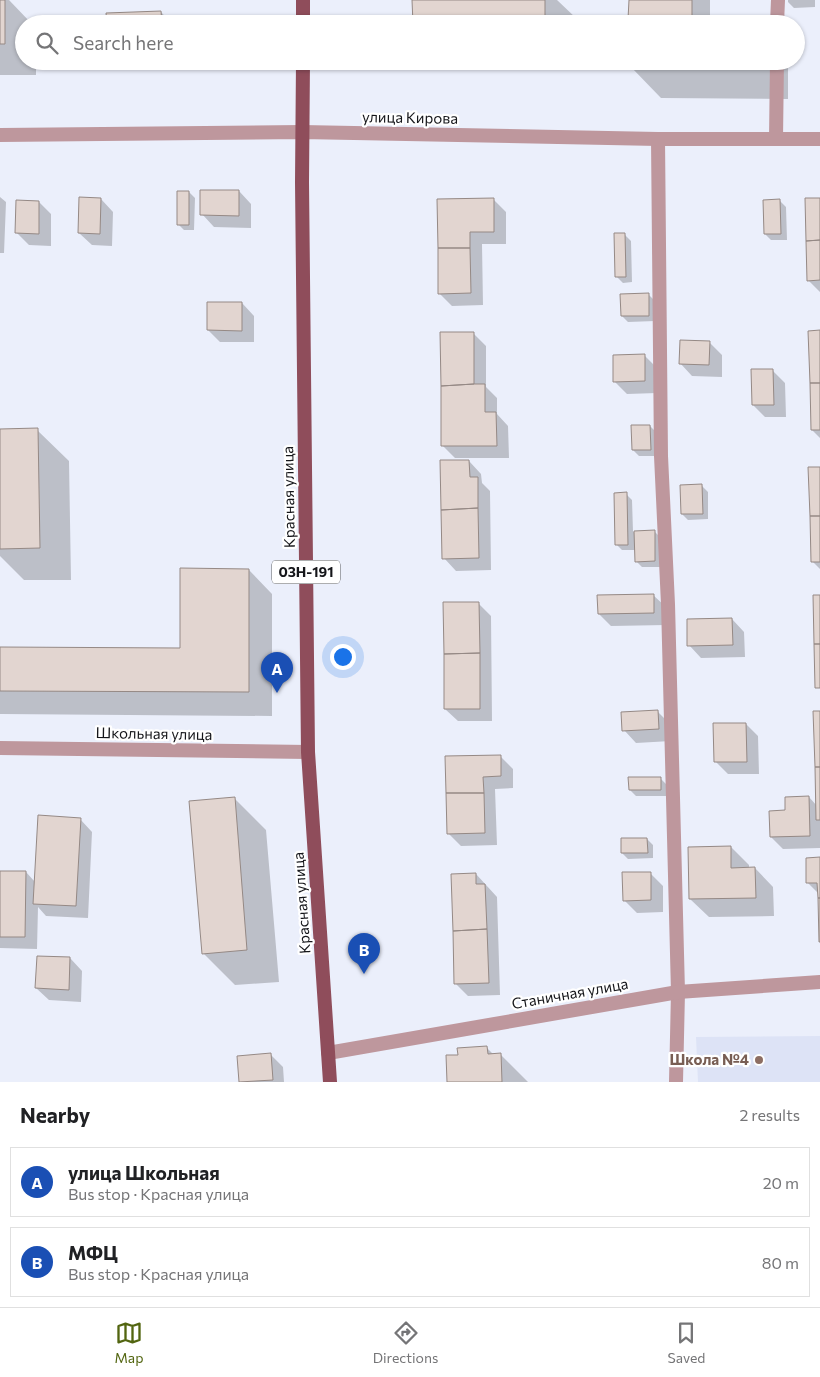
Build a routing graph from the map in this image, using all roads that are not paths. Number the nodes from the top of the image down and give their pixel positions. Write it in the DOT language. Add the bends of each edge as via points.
graph roads {
  1 [pos="303,0"];
  2 [pos="778,0"];
  3 [pos="303,15"];
  4 [pos="777,15"];
  5 [pos="302,70"];
  6 [pos="777,70"];
  7 [pos="302,132"];
  8 [pos="0,135"];
  9 [pos="658,139"];
  10 [pos="776,139"];
  11 [pos="820,139"];
  12 [pos="0,748"];
  13 [pos="308,752"];
  14 [pos="820,982"];
  15 [pos="678,992"];
  16 [pos="328,1053"];
  17 [pos="330,1082"];
  18 [pos="676,1082"];
  1 -- 3 [label="main road"];
  2 -- 4 [label="street"];
  5 -- 7 [label="main road, Красная улица / 03Н-191"];
  6 -- 10 [label="street"];
  7 -- 8 [label="street, улица Кирова"];
  7 -- 9 [label="street, улица Кирова"];
  7 -- 13 [label="main road, Красная улица / 03Н-191"];
  9 -- 10 [label="street, улица Кирова"];
  9 -- 15 [label="street" via="662,456"];
  10 -- 11 [label="street, улица Кирова"];
  12 -- 13 [label="street, Школьная улица"];
  13 -- 16 [label="main road, Красная улица / 03Н-191"];
  14 -- 15 [label="street, Станичная улица"];
  15 -- 16 [label="street, Станичная улица"];
  15 -- 18 [label="street"];
  16 -- 17 [label="main road, Красная улица / 03Н-191"];
}
